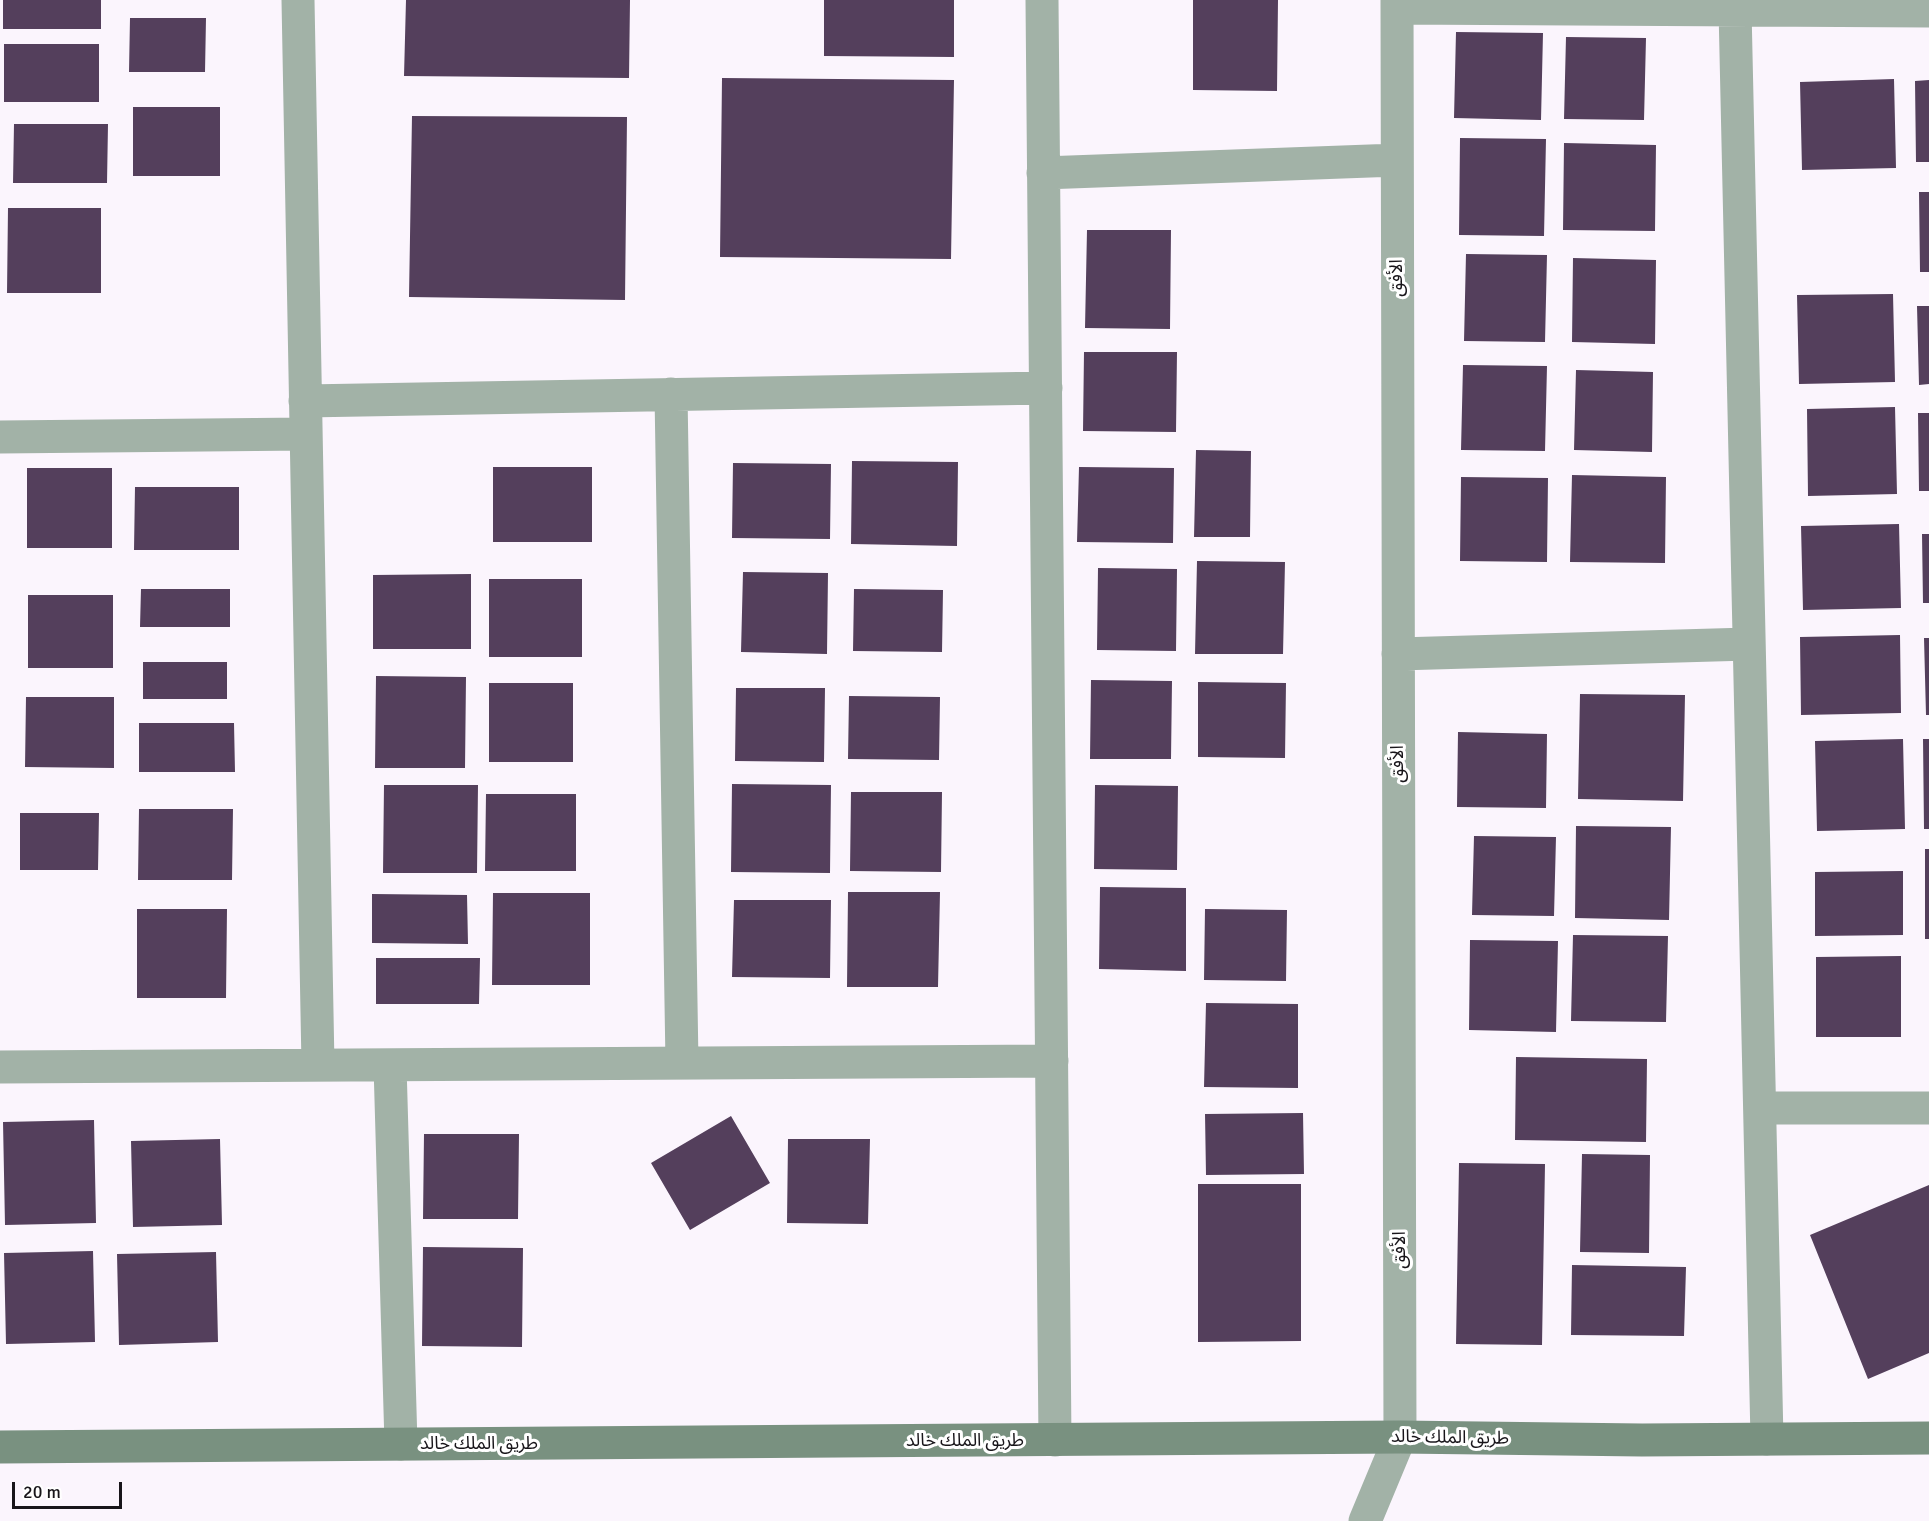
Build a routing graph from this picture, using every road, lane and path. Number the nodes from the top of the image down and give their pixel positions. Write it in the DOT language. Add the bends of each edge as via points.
graph roads {
  1 [pos="298,0"];
  2 [pos="1042,0"];
  3 [pos="1397,4"];
  4 [pos="1735,9"];
  5 [pos="1929,11"];
  6 [pos="1397,160"];
  7 [pos="1043,173"];
  8 [pos="1046,388"];
  9 [pos="671,394"];
  10 [pos="305,401"];
  11 [pos="306,434"];
  12 [pos="0,437"];
  13 [pos="1749,644"];
  14 [pos="1398,654"];
  15 [pos="1052,1061"];
  16 [pos="682,1063"];
  17 [pos="318,1065"];
  18 [pos="390,1065"];
  19 [pos="0,1067"];
  20 [pos="1760,1108"];
  21 [pos="1929,1108"];
  22 [pos="1400,1437"];
  23 [pos="1929,1438"];
  24 [pos="1767,1439"];
  25 [pos="1055,1440"];
  26 [pos="401,1444"];
  27 [pos="0,1447"];
  28 [pos="1365,1521"];
  1 -- 10 [label="street"];
  2 -- 7 [label="street"];
  3 -- 4 [label="street"];
  3 -- 6 [label="street, الأفق"];
  4 -- 5 [label="street"];
  4 -- 13 [label="street"];
  6 -- 7 [label="street"];
  6 -- 14 [label="street, الأفق"];
  7 -- 8 [label="street"];
  8 -- 9 [label="street"];
  8 -- 15 [label="street"];
  9 -- 10 [label="street"];
  9 -- 16 [label="street"];
  10 -- 11 [label="street"];
  11 -- 12 [label="street"];
  11 -- 17 [label="street"];
  13 -- 14 [label="street"];
  13 -- 20 [label="street"];
  14 -- 22 [label="street, الأفق"];
  15 -- 16 [label="street"];
  15 -- 25 [label="street"];
  16 -- 18 [label="street"];
  17 -- 18 [label="street"];
  17 -- 19 [label="street"];
  18 -- 26 [label="street"];
  20 -- 21 [label="street"];
  20 -- 24 [label="street"];
  22 -- 24 [label="main road, طريق الملك خالد"];
  22 -- 25 [label="main road, طريق الملك خالد"];
  22 -- 28 [label="street, الأفق"];
  23 -- 24 [label="main road, طريق الملك خالد"];
  25 -- 26 [label="main road, طريق الملك خالد"];
  26 -- 27 [label="main road, طريق الملك خالد"];
}
